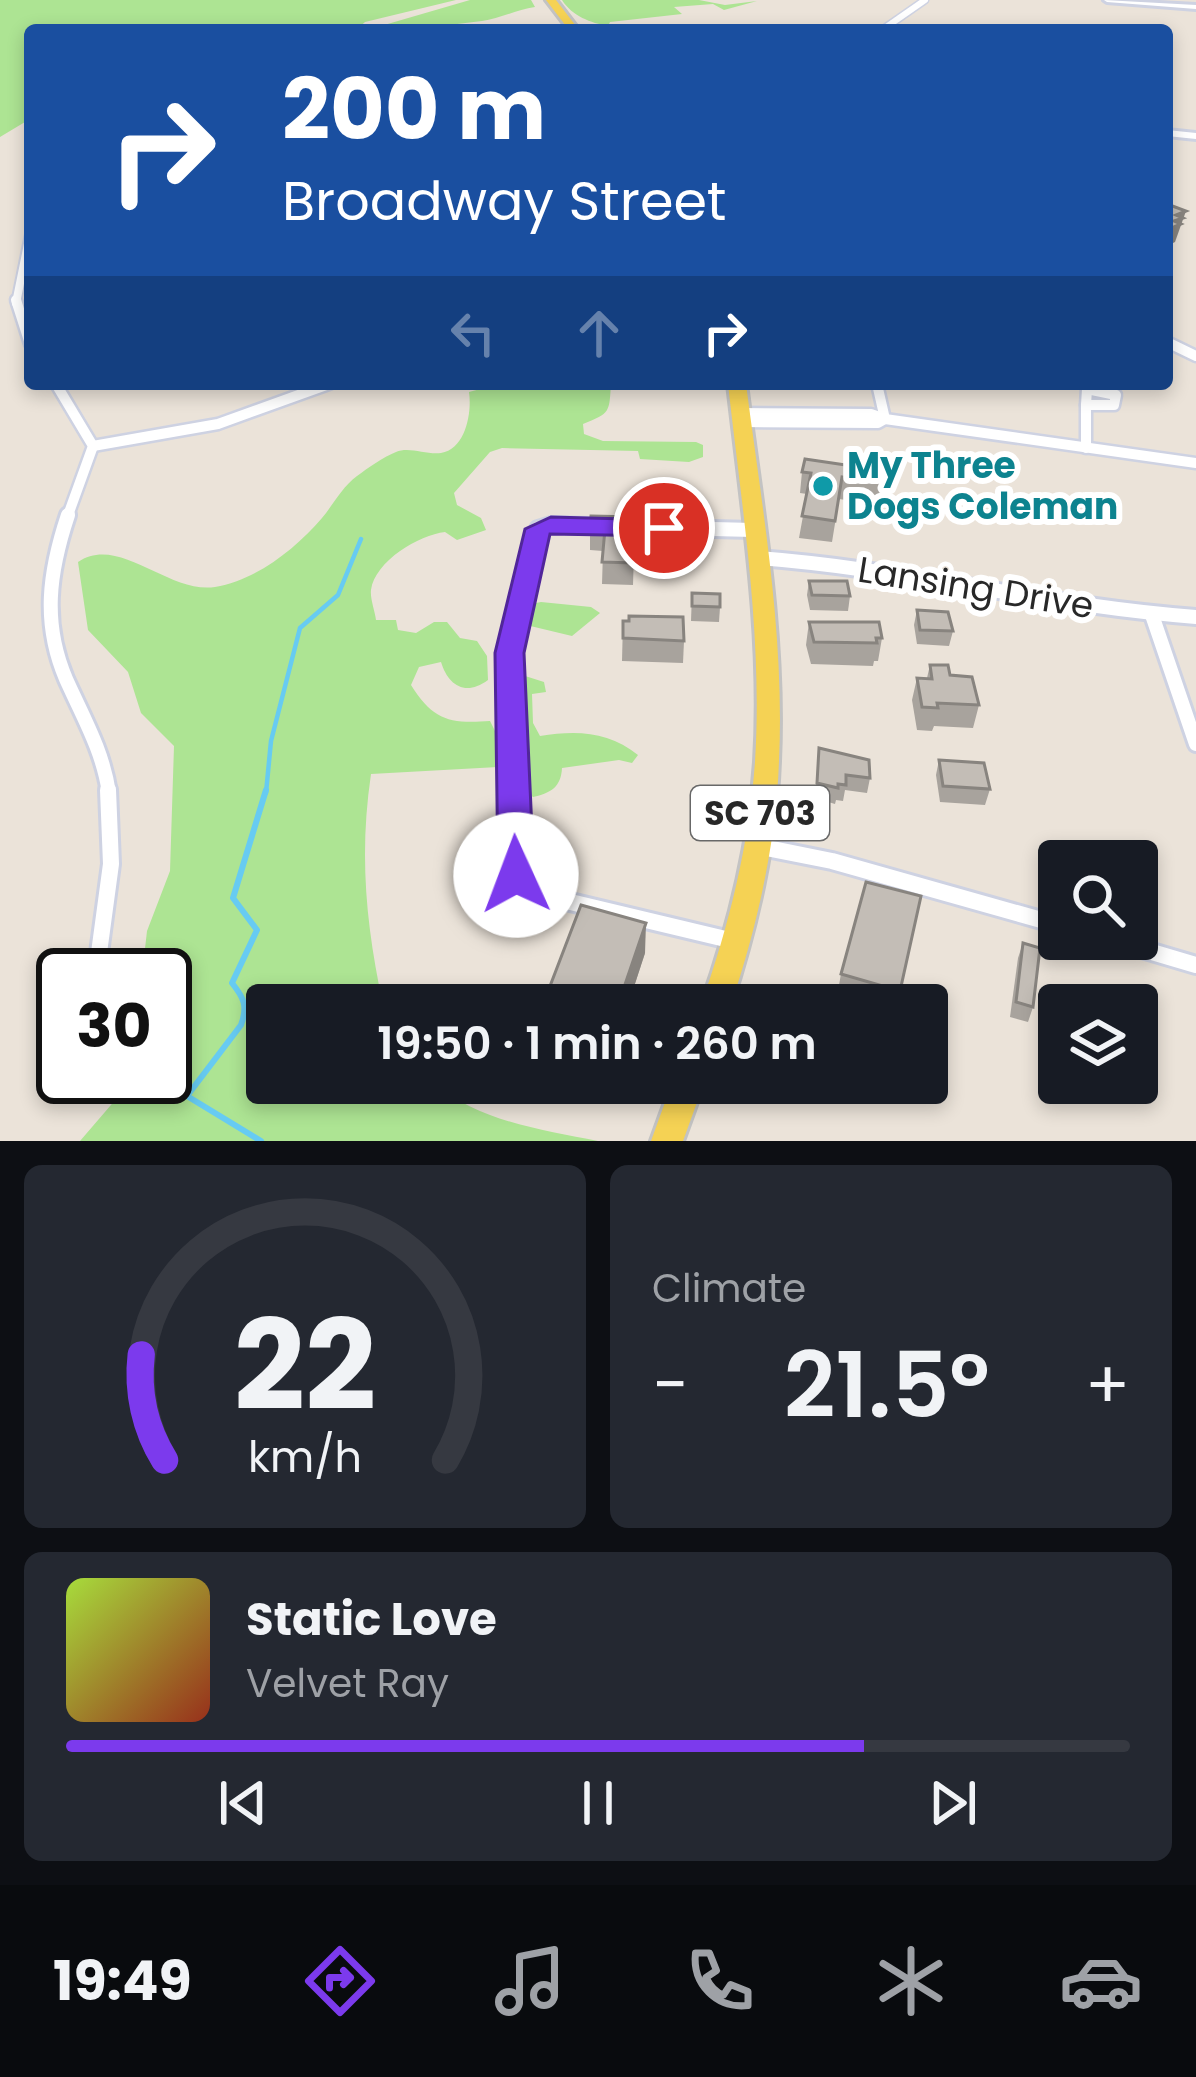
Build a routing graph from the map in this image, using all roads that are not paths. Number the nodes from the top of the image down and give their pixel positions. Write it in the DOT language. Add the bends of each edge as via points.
graph roads {
  1 [pos="541,0"];
  2 [pos="925,0"];
  3 [pos="1107,0"];
  4 [pos="1196,8"];
  5 [pos="565,24"];
  6 [pos="891,24"];
  7 [pos="24,263"];
  8 [pos="24,329"];
  9 [pos="60,390"];
  10 [pos="300,390"];
  11 [pos="738,390"];
  12 [pos="878,390"];
  13 [pos="1086,405"];
  14 [pos="741,417"];
  15 [pos="885,419"];
  16 [pos="93,446"];
  17 [pos="1086,448"];
  18 [pos="1196,463"];
  19 [pos="753,530"];
  20 [pos="756,558"];
  21 [pos="1152,615"];
  22 [pos="1196,617"];
  23 [pos="1196,745"];
  24 [pos="755,845"];
  25 [pos="1038,919"];
  26 [pos="739,942"];
  27 [pos="99,948"];
  28 [pos="1158,954"];
  29 [pos="1196,965"];
  30 [pos="724,984"];
  31 [pos="680,1104"];
  32 [pos="667,1141"];
  1 -- 5 [label="main road"];
  2 -- 6 [label="street"];
  3 -- 4 [label="street"];
  7 -- 8 [label="street" via="15,307"];
  9 -- 16 [label="street"];
  10 -- 16 [label="street" via="218,424"];
  11 -- 14 [label="main road, SC 703"];
  12 -- 15 [label="street"];
  13 -- 17 [label="street"];
  14 -- 15 [label="street"];
  14 -- 19 [label="main road, SC 703"];
  15 -- 17 [label="street"];
  16 -- 27 [label="street" via="48,600 52,641 100,755 112,835"];
  17 -- 18 [label="street"];
  19 -- 20 [label="main road, SC 703"];
  19 -- 26 [label="street" via="538,529 510,653 516,875 537,894"];
  20 -- 21 [label="street, Lansing Drive" via="911,573"];
  20 -- 24 [label="main road, SC 703" via="768,719"];
  21 -- 22 [label="street, Lansing Drive"];
  21 -- 23 [label="street"];
  24 -- 25 [label="street"];
  24 -- 26 [label="main road, SC 703"];
  26 -- 30 [label="main road, SC 703"];
  28 -- 29 [label="street"];
  31 -- 32 [label="main road"];
}
